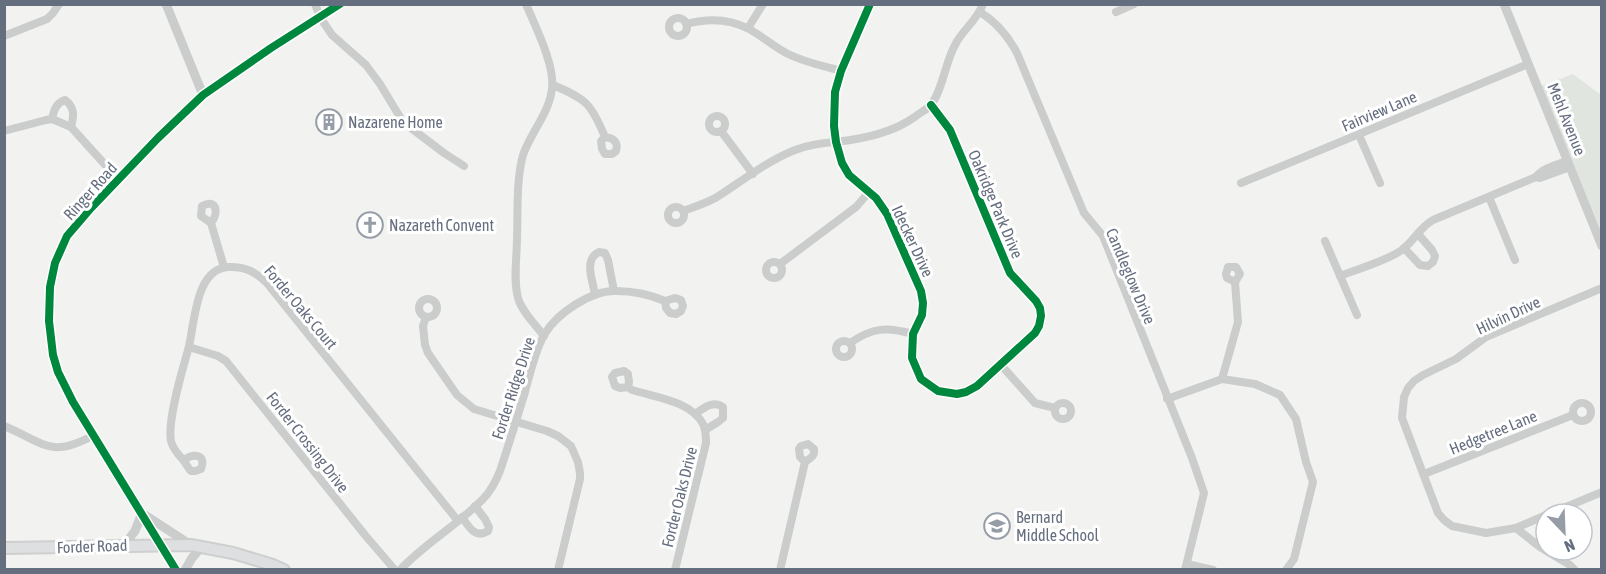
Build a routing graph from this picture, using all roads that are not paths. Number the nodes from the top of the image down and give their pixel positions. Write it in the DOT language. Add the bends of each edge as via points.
graph roads {
  1 [pos="59,4"];
  2 [pos="166,4"];
  3 [pos="315,4"];
  4 [pos="340,4"];
  5 [pos="526,4"];
  6 [pos="763,4"];
  7 [pos="870,4"];
  8 [pos="1134,4"];
  9 [pos="1503,4"];
  10 [pos="982,8"];
  11 [pos="1116,12"];
  12 [pos="320,17"];
  13 [pos="686,24"];
  14 [pos="748,28"];
  15 [pos="4,36"];
  16 [pos="1528,64"];
  17 [pos="841,71"];
  18 [pos="553,85"];
  19 [pos="203,95"];
  20 [pos="931,105"];
  21 [pos="52,119"];
  22 [pos="71,127"];
  23 [pos="4,131"];
  24 [pos="721,132"];
  25 [pos="1359,135"];
  26 [pos="605,137"];
  27 [pos="836,142"];
  28 [pos="1568,164"];
  29 [pos="464,166"];
  30 [pos="753,174"];
  31 [pos="118,178"];
  32 [pos="1241,183"];
  33 [pos="1380,183"];
  34 [pos="869,192"];
  35 [pos="1489,197"];
  36 [pos="683,211"];
  37 [pos="211,223"];
  38 [pos="1418,234"];
  39 [pos="1325,241"];
  40 [pos="1602,246"];
  41 [pos="1404,248"];
  42 [pos="1515,260"];
  43 [pos="780,264"];
  44 [pos="224,267"];
  45 [pos="1340,276"];
  46 [pos="1235,282"];
  47 [pos="1602,288"];
  48 [pos="614,291"];
  49 [pos="595,295"];
  50 [pos="665,301"];
  51 [pos="1357,315"];
  52 [pos="426,317"];
  53 [pos="913,334"];
  54 [pos="544,336"];
  55 [pos="850,343"];
  56 [pos="189,347"];
  57 [pos="1001,365"];
  58 [pos="1222,379"];
  59 [pos="628,387"];
  60 [pos="1167,399"];
  61 [pos="1055,408"];
  62 [pos="695,414"];
  63 [pos="1573,415"];
  64 [pos="516,422"];
  65 [pos="4,426"];
  66 [pos="705,430"];
  67 [pos="94,435"];
  68 [pos="183,460"];
  69 [pos="805,462"];
  70 [pos="1424,474"];
  71 [pos="1602,492"];
  72 [pos="1578,502"];
  73 [pos="475,506"];
  74 [pos="142,513"];
  75 [pos="460,519"];
  76 [pos="1534,520"];
  77 [pos="1516,528"];
  78 [pos="161,544"];
  79 [pos="124,545"];
  80 [pos="196,545"];
  81 [pos="4,548"];
  82 [pos="1186,567"];
  83 [pos="176,570"];
  84 [pos="185,570"];
  85 [pos="284,570"];
  86 [pos="395,570"];
  87 [pos="400,570"];
  88 [pos="558,570"];
  89 [pos="675,570"];
  90 [pos="780,570"];
  91 [pos="1213,570"];
  92 [pos="1286,570"];
  93 [pos="1575,570"];
  1 -- 15 [label="street" via="47,19"];
  2 -- 19 [label="street"];
  3 -- 12 [label="street"];
  4 -- 12 [label="street, Ringer Road"];
  5 -- 18 [label="street"];
  6 -- 14 [label="street"];
  7 -- 17 [label="street, Idecker Drive"];
  8 -- 11 [label="street"];
  9 -- 16 [label="street, Mehl Avenue"];
  10 -- 20 [label="street" via="956,43"];
  10 -- 60 [label="street, Candleglow Drive" via="1017,53 1084,213 1102,236"];
  12 -- 19 [label="street, Ringer Road"];
  12 -- 29 [label="street" via="332,35 366,65 403,122"];
  13 -- 14 [label="street" via="720,19"];
  14 -- 17 [label="street" via="785,53"];
  16 -- 25 [label="street, Fairview Lane"];
  16 -- 28 [label="street, Mehl Avenue"];
  17 -- 27 [label="street, Idecker Drive" via="835,92"];
  18 -- 26 [label="street" via="583,100"];
  18 -- 54 [label="street" via="521,165 516,270 518,298"];
  19 -- 31 [label="street, Ringer Road"];
  20 -- 27 [label="street" via="891,131"];
  20 -- 57 [label="street, Oakridge Park Drive" via="950,130 1010,273 1040,308 1035,333"];
  21 -- 22 [label="street"];
  21 -- 22 [label="street" via="55,107 65,100 73,109"];
  21 -- 23 [label="street"];
  22 -- 31 [label="street"];
  24 -- 30 [label="street"];
  25 -- 32 [label="street, Fairview Lane"];
  25 -- 33 [label="street"];
  27 -- 30 [label="street" via="796,150"];
  27 -- 34 [label="street, Idecker Drive" via="849,175"];
  28 -- 35 [label="street" via="1549,168"];
  28 -- 40 [label="street, Mehl Avenue"];
  30 -- 36 [label="street" via="715,199"];
  31 -- 67 [label="street, Ringer Road" via="68,236 58,254 50,287 49,321 55,362 68,393"];
  34 -- 43 [label="street" via="856,207"];
  34 -- 53 [label="street, Idecker Drive" via="887,214 921,291 922,315"];
  35 -- 38 [label="street" via="1427,223"];
  35 -- 42 [label="street"];
  37 -- 44 [label="street"];
  38 -- 41 [label="street"];
  38 -- 41 [label="street" via="1432,250 1433,262 1420,265"];
  39 -- 45 [label="street"];
  41 -- 45 [label="street"];
  44 -- 56 [label="street" via="201,290"];
  44 -- 75 [label="street, Forder Oaks Court" via="255,272 267,283"];
  45 -- 51 [label="street"];
  46 -- 58 [label="street" via="1238,322"];
  47 -- 70 [label="street, Hilvin Drive" via="1486,337 1456,359 1414,381 1404,397 1402,418"];
  48 -- 49 [label="street, Forder Ridge Drive"];
  48 -- 49 [label="street" via="608,260 605,253 599,252 589,261"];
  48 -- 50 [label="street, Forder Ridge Drive"];
  49 -- 54 [label="street, Forder Ridge Drive" via="561,315"];
  52 -- 64 [label="street" via="423,326 428,353 457,395 474,409"];
  53 -- 55 [label="street" via="877,330"];
  53 -- 57 [label="street, Idecker Drive" via="916,370 921,379 938,391 966,392"];
  54 -- 64 [label="street, Forder Ridge Drive"];
  56 -- 68 [label="street" via="170,439"];
  56 -- 86 [label="street, Forder Crossing Drive" via="226,361"];
  57 -- 61 [label="street" via="1035,403"];
  58 -- 60 [label="street"];
  58 -- 92 [label="street" via="1255,384 1280,395 1296,419 1313,483 1294,559"];
  59 -- 62 [label="street" via="680,404"];
  60 -- 82 [label="street, Candleglow Drive" via="1204,493"];
  62 -- 66 [label="street, Forder Oaks Drive"];
  62 -- 66 [label="street, Forder Oaks Drive" via="714,404 723,407 723,418"];
  63 -- 70 [label="street, Hedgetree Lane"];
  64 -- 73 [label="street, Forder Ridge Drive" via="500,471 484,499"];
  64 -- 88 [label="street" via="558,436 571,446 578,462 580,479"];
  65 -- 67 [label="street" via="57,448 74,446"];
  66 -- 89 [label="street, Forder Oaks Drive" via="706,443"];
  67 -- 74 [label="street, Ringer Road"];
  69 -- 90 [label="street"];
  70 -- 77 [label="street" via="1438,513 1452,526 1486,532"];
  71 -- 72 [label="street"];
  73 -- 75 [label="street, Forder Ridge Drive"];
  73 -- 75 [label="street" via="488,531 477,534"];
  74 -- 78 [label="street, Ringer Road"];
  74 -- 79 [label="street"];
  74 -- 80 [label="street"];
  75 -- 87 [label="street, Forder Ridge Drive"];
  76 -- 77 [label="street"];
  77 -- 93 [label="street"];
  78 -- 79 [label="main road, Forder Road"];
  78 -- 80 [label="main road, Forder Road"];
  78 -- 83 [label="street, Ringer Road"];
  79 -- 81 [label="main road, Forder Road"];
  80 -- 84 [label="street"];
  80 -- 85 [label="main road, Forder Road" via="254,558"];
  82 -- 91 [label="street"];
}
